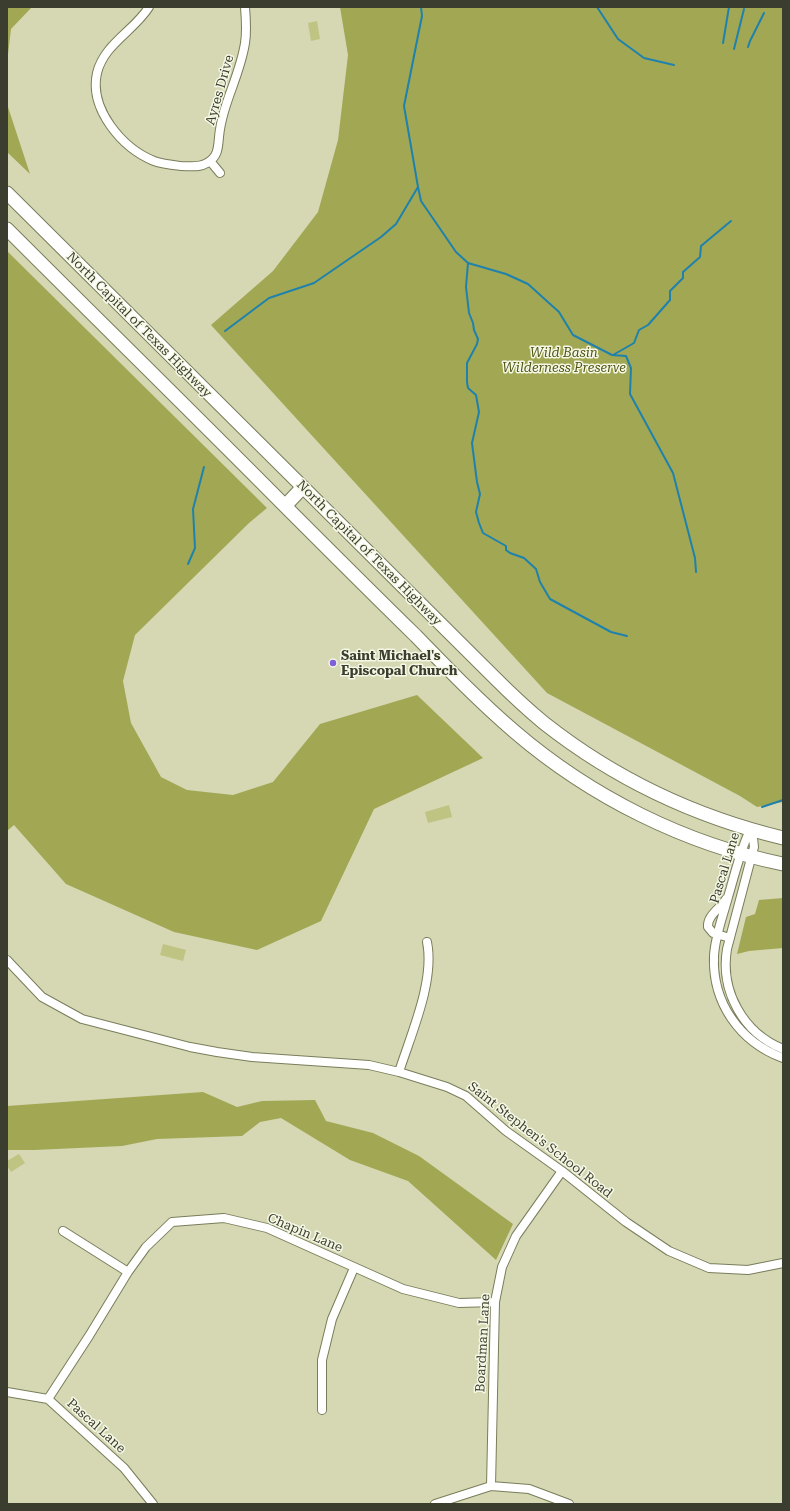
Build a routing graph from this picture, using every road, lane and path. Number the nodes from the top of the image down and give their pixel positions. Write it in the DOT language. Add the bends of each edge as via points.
graph roads {
  1 [pos="149,7"];
  2 [pos="245,7"];
  3 [pos="210,162"];
  4 [pos="220,173"];
  5 [pos="7,193"];
  6 [pos="7,229"];
  7 [pos="303,487"];
  8 [pos="285,506"];
  9 [pos="750,830"];
  10 [pos="783,838"];
  11 [pos="746,855"];
  12 [pos="783,864"];
  13 [pos="730,893"];
  14 [pos="718,935"];
  15 [pos="730,938"];
  16 [pos="427,942"];
  17 [pos="714,956"];
  18 [pos="726,957"];
  19 [pos="8,963"];
  20 [pos="761,1036"];
  21 [pos="755,1044"];
  22 [pos="783,1048"];
  23 [pos="783,1058"];
  24 [pos="399,1072"];
  25 [pos="562,1171"];
  26 [pos="63,1231"];
  27 [pos="783,1263"];
  28 [pos="354,1268"];
  29 [pos="128,1272"];
  30 [pos="495,1302"];
  31 [pos="7,1392"];
  32 [pos="48,1400"];
  33 [pos="322,1410"];
  34 [pos="491,1486"];
  35 [pos="153,1504"];
  36 [pos="435,1504"];
  37 [pos="569,1504"];
  1 -- 3 [label="street" via="112,46 102,61 97,72 96,85 100,107 119,135 132,148 148,158 163,163 194,166"];
  2 -- 3 [label="street, Ayres Drive" via="245,44 226,103 217,153"];
  3 -- 4 [label="street"];
  5 -- 7 [label="highway, North Capital of Texas Highway"];
  6 -- 8 [label="highway, North Capital of Texas Highway"];
  7 -- 8 [label="highway"];
  7 -- 9 [label="highway, North Capital of Texas Highway" via="495,678 543,722 594,759 636,783 693,810"];
  8 -- 11 [label="highway, North Capital of Texas Highway" via="501,720 545,756 635,812"];
  9 -- 10 [label="highway, North Capital of Texas Highway"];
  9 -- 11 [label="street, Pascal Lane"];
  9 -- 11 [label="street, Pascal Lane" via="754,844"];
  11 -- 12 [label="highway, North Capital of Texas Highway"];
  11 -- 13 [label="street, Pascal Lane"];
  11 -- 15 [label="street, Pascal Lane"];
  13 -- 14 [label="street, Pascal Lane"];
  13 -- 14 [label="street" via="708,922 709,930"];
  14 -- 15 [label="street"];
  14 -- 17 [label="street, Pascal Lane"];
  15 -- 18 [label="street, Pascal Lane"];
  16 -- 24 [label="street" via="428,979"];
  17 -- 18 [label="street"];
  17 -- 21 [label="street, Pascal Lane" via="717,985 725,1008 734,1024"];
  18 -- 20 [label="street, Pascal Lane" via="726,973 731,996 745,1021"];
  19 -- 24 [label="street, Saint Stephen's School Road" via="42,997 82,1019 217,1052 252,1057 355,1063"];
  20 -- 21 [label="street"];
  20 -- 22 [label="street, Pascal Lane" via="770,1044"];
  21 -- 23 [label="street, Pascal Lane"];
  24 -- 25 [label="street, Saint Stephen's School Road" via="456,1090 466,1096 506,1131"];
  25 -- 27 [label="street, Saint Stephen's School Road" via="626,1222 669,1251 709,1268 748,1270"];
  25 -- 30 [label="street, Boardman Lane" via="516,1236 502,1267"];
  26 -- 29 [label="street"];
  28 -- 29 [label="street, Chapin Lane" via="267,1228 224,1218 172,1222 146,1247"];
  28 -- 30 [label="street, Chapin Lane" via="403,1289 459,1303"];
  28 -- 33 [label="street" via="332,1319 322,1360"];
  29 -- 32 [label="street, Chapin Lane"];
  30 -- 34 [label="street, Boardman Lane"];
  31 -- 32 [label="street, Pascal Lane"];
  32 -- 35 [label="street, Pascal Lane" via="124,1468"];
  34 -- 36 [label="street"];
  34 -- 37 [label="street" via="529,1489"];
}
